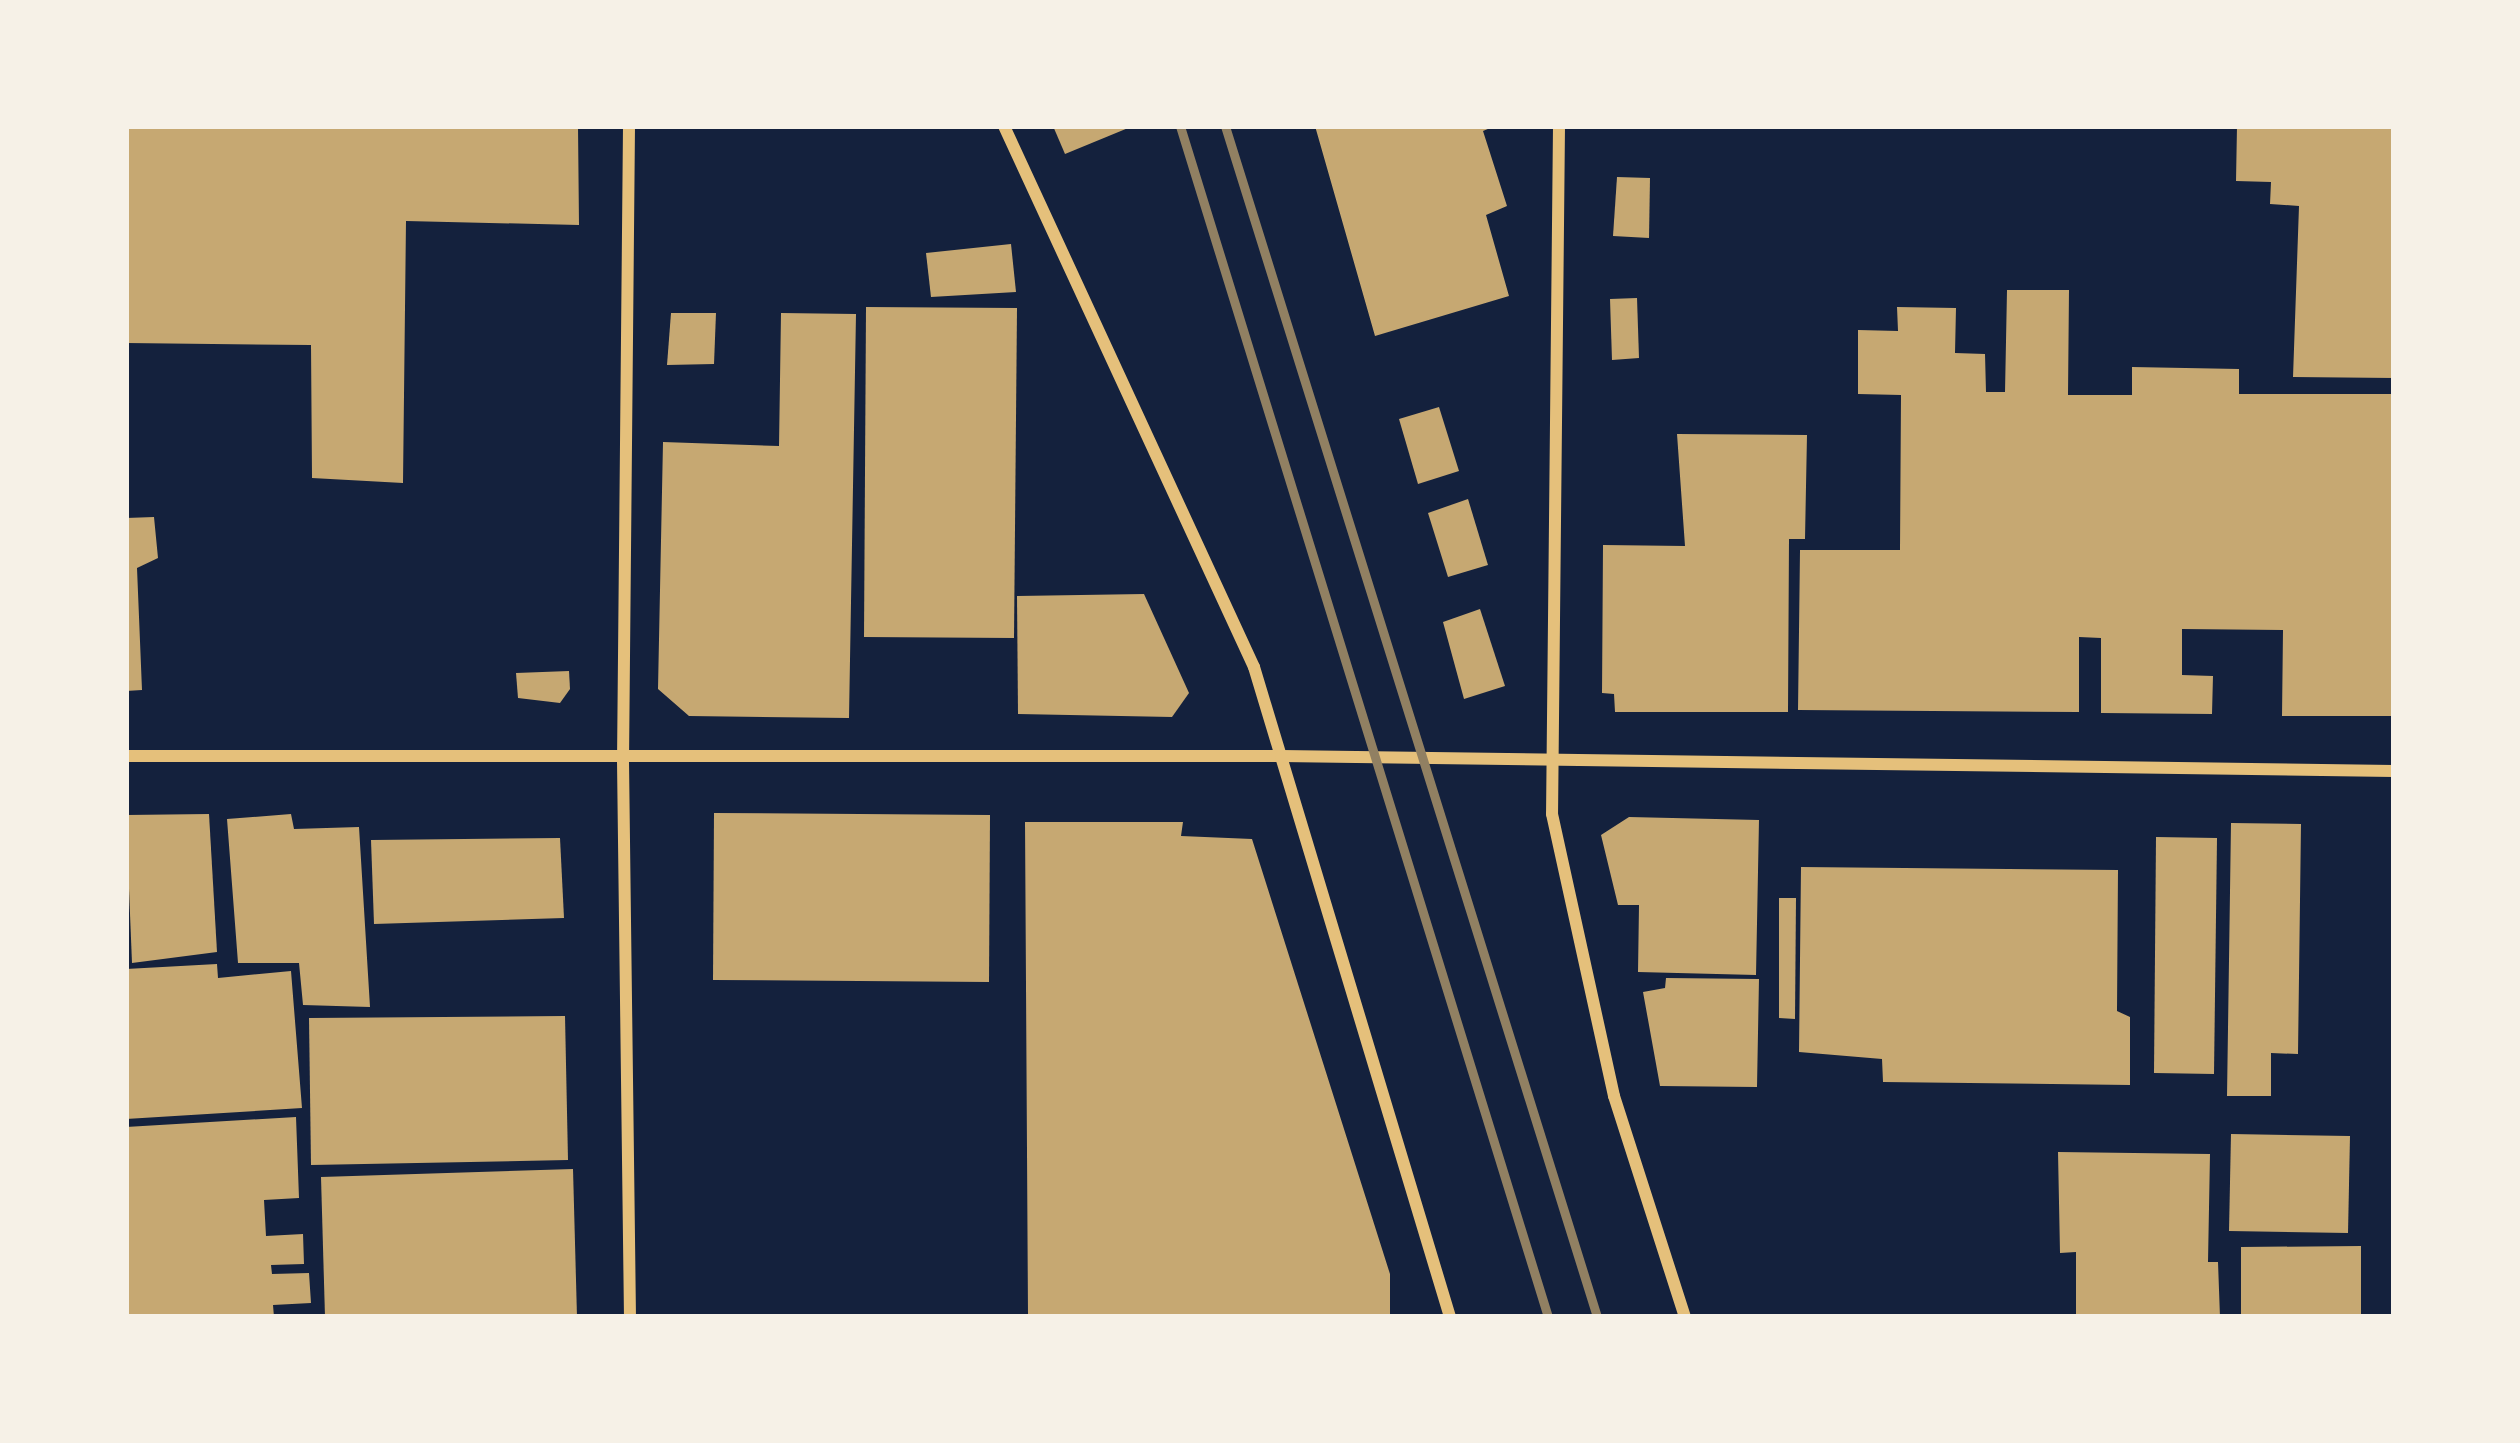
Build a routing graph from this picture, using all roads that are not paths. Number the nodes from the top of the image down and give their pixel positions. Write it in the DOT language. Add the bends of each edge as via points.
graph roads {
  1 [pos="629,126"];
  2 [pos="1004,126"];
  3 [pos="1559,126"];
  4 [pos="126,756"];
  5 [pos="1281,756"];
  6 [pos="623,761"];
  7 [pos="1549,762"];
  8 [pos="2394,771"];
  9 [pos="630,1317"];
  10 [pos="1450,1317"];
  11 [pos="1684,1317"];
  1 -- 6 [label="street"];
  2 -- 5 [label="street" via="1254,667"];
  3 -- 7 [label="street"];
  4 -- 6 [label="street"];
  5 -- 6 [label="street"];
  5 -- 7 [label="street"];
  5 -- 10 [label="street"];
  6 -- 9 [label="street"];
  7 -- 8 [label="street"];
  7 -- 11 [label="street" via="1552,814 1614,1096"];
}
